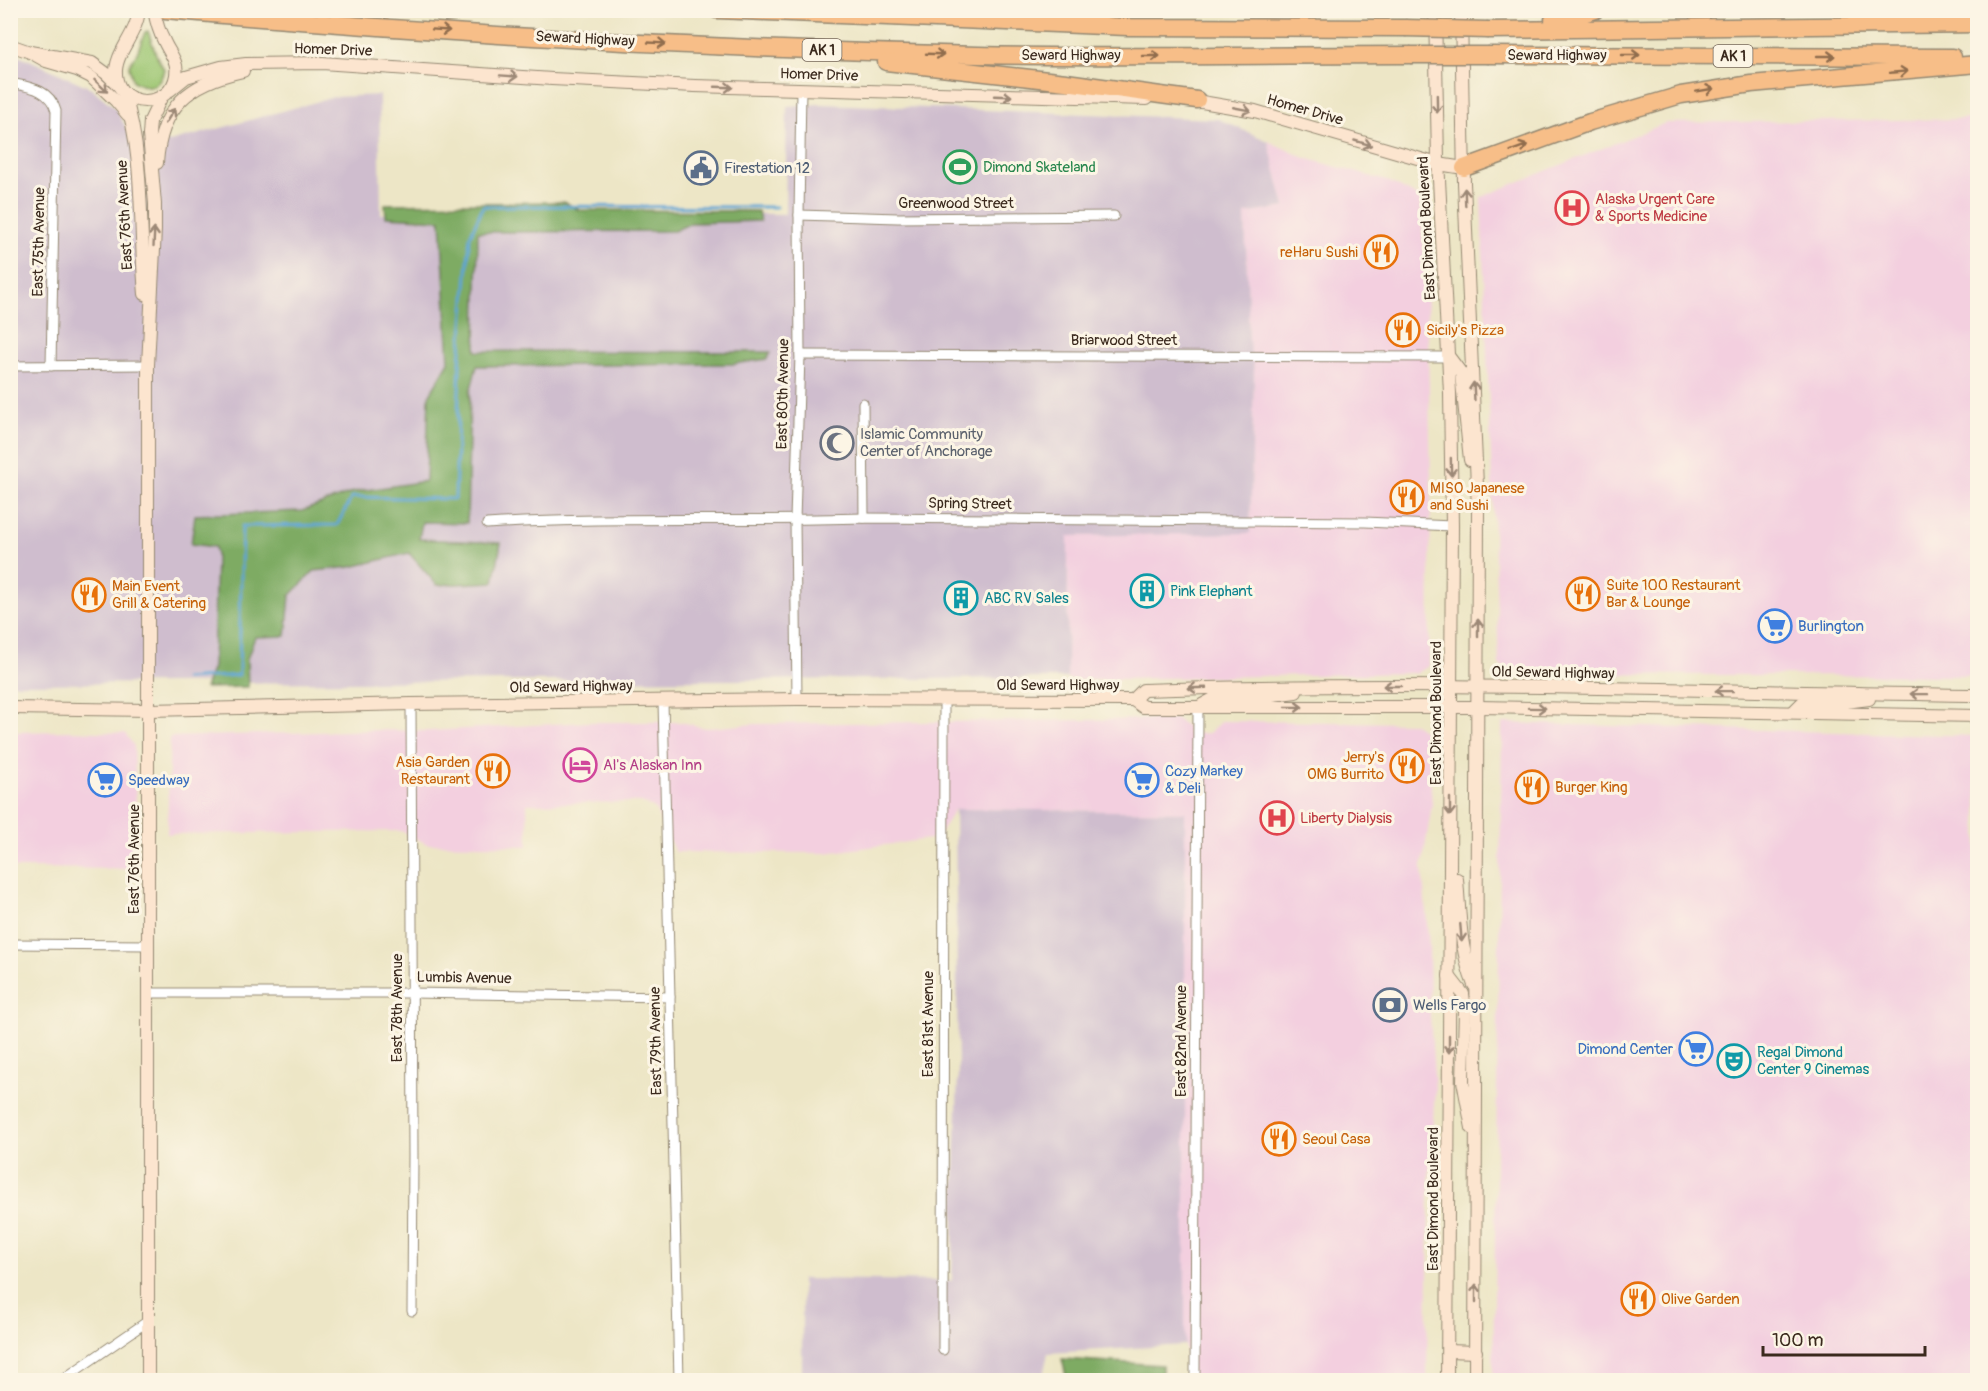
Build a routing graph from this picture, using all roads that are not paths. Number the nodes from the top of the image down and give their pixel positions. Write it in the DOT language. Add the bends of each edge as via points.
graph roads {
  1 [pos="139,10"];
  2 [pos="154,10"];
  3 [pos="165,10"];
  4 [pos="717,10"];
  5 [pos="1435,10"];
  6 [pos="1461,10"];
  7 [pos="1596,10"];
  8 [pos="1977,24"];
  9 [pos="1488,26"];
  10 [pos="10,45"];
  11 [pos="760,48"];
  12 [pos="30,52"];
  13 [pos="1977,57"];
  14 [pos="282,64"];
  15 [pos="1977,64"];
  16 [pos="10,83"];
  17 [pos="121,89"];
  18 [pos="801,90"];
  19 [pos="166,93"];
  20 [pos="1197,100"];
  21 [pos="133,124"];
  22 [pos="1438,165"];
  23 [pos="1464,168"];
  24 [pos="155,204"];
  25 [pos="798,215"];
  26 [pos="1114,216"];
  27 [pos="148,338"];
  28 [pos="800,355"];
  29 [pos="1449,357"];
  30 [pos="148,365"];
  31 [pos="10,366"];
  32 [pos="51,366"];
  33 [pos="863,403"];
  34 [pos="1478,493"];
  35 [pos="864,518"];
  36 [pos="795,520"];
  37 [pos="487,524"];
  38 [pos="1452,526"];
  39 [pos="1321,687"];
  40 [pos="1451,687"];
  41 [pos="1478,687"];
  42 [pos="1897,694"];
  43 [pos="1977,695"];
  44 [pos="797,699"];
  45 [pos="944,699"];
  46 [pos="1133,700"];
  47 [pos="663,701"];
  48 [pos="411,704"];
  49 [pos="1198,707"];
  50 [pos="1451,707"];
  51 [pos="1479,707"];
  52 [pos="10,708"];
  53 [pos="149,710"];
  54 [pos="1793,712"];
  55 [pos="1977,716"];
  56 [pos="1450,833"];
  57 [pos="10,944"];
  58 [pos="149,945"];
  59 [pos="1449,976"];
  60 [pos="1477,992"];
  61 [pos="149,993"];
  62 [pos="411,993"];
  63 [pos="670,997"];
  64 [pos="1476,1147"];
  65 [pos="412,1311"];
  66 [pos="148,1322"];
  67 [pos="943,1350"];
  68 [pos="1448,1352"];
  69 [pos="1476,1352"];
  70 [pos="1195,1376"];
  71 [pos="62,1380"];
  72 [pos="148,1380"];
  73 [pos="679,1380"];
  74 [pos="1448,1380"];
  75 [pos="1475,1380"];
  1 -- 17 [label="main road, East 76th Avenue" via="135,29 117,62"];
  2 -- 19 [label="main road, East 76th Avenue" via="159,32 176,65 176,78"];
  3 -- 11 [label="highway, Seward Highway / AK 1, one-way"];
  4 -- 9 [label="highway, Seward Highway / AK 1, bridge" via="1127,27"];
  5 -- 22 [label="main road, East Dimond Boulevard, one-way"];
  6 -- 23 [label="main road"];
  7 -- 9 [label="highway" via="1559,20"];
  8 -- 9 [label="highway, Seward Highway / AK 1"];
  10 -- 12 [label="main road"];
  11 -- 13 [label="highway, Seward Highway / AK 1, one-way, bridge" via="1039,56"];
  11 -- 20 [label="highway"];
  12 -- 17 [label="main road" via="92,63"];
  12 -- 21 [label="main road, one-way" via="91,77 124,109"];
  14 -- 18 [label="main road, Homer Drive, one-way" via="342,64 552,79"];
  14 -- 19 [label="main road, Homer Drive" via="207,70 186,77"];
  24 -- 14 [label="main road, one-way" via="160,134 180,102 215,78"];
  23 -- 15 [label="highway, one-way" via="1681,94"];
  16 -- 32 [label="street, East 75th Avenue" via="37,89 48,94 54,103"];
  17 -- 19 [label="main road" via="139,101 149,102"];
  17 -- 21 [label="main road, East 76th Avenue"];
  18 -- 20 [label="main road, Homer Drive, one-way"];
  18 -- 25 [label="street, East 80th Avenue"];
  19 -- 24 [label="main road, East 76th Avenue" via="149,128"];
  20 -- 22 [label="main road, Homer Drive, one-way" via="1255,111"];
  21 -- 27 [label="main road, East 76th Avenue"];
  22 -- 23 [label="main road, Homer Drive"];
  22 -- 29 [label="main road, East Dimond Boulevard"];
  34 -- 23 [label="main road, one-way"];
  27 -- 24 [label="main road, East 76th Avenue, one-way"];
  25 -- 26 [label="street, Greenwood Street"];
  25 -- 28 [label="street, East 80th Avenue"];
  27 -- 30 [label="main road, East 76th Avenue"];
  28 -- 29 [label="street, Briarwood Street"];
  28 -- 36 [label="street, East 80th Avenue"];
  29 -- 34 [label="main road" via="1461,373"];
  29 -- 38 [label="main road, East Dimond Boulevard, one-way"];
  30 -- 32 [label="street"];
  30 -- 53 [label="main road, East 76th Avenue"];
  31 -- 32 [label="street"];
  33 -- 35 [label="street"];
  41 -- 34 [label="main road, one-way"];
  35 -- 36 [label="street, Spring Street"];
  35 -- 38 [label="street, Spring Street"];
  36 -- 37 [label="street, Spring Street" via="548,520"];
  36 -- 44 [label="street, East 80th Avenue"];
  38 -- 40 [label="main road, East Dimond Boulevard"];
  40 -- 39 [label="main road, Old Seward Highway, one-way"];
  39 -- 46 [label="main road, Old Seward Highway, one-way" via="1143,690"];
  39 -- 49 [label="main road" via="1278,696 1215,698"];
  40 -- 41 [label="main road, Old Seward Highway"];
  40 -- 50 [label="main road, East Dimond Boulevard"];
  42 -- 41 [label="main road, Old Seward Highway, one-way"];
  41 -- 51 [label="main road"];
  43 -- 42 [label="main road, Old Seward Highway, one-way"];
  42 -- 54 [label="main road" via="1845,703 1802,704"];
  44 -- 45 [label="main road, Old Seward Highway"];
  44 -- 47 [label="main road, Old Seward Highway"];
  45 -- 46 [label="main road, Old Seward Highway"];
  45 -- 67 [label="street, East 81st Avenue"];
  46 -- 49 [label="main road, Old Seward Highway" via="1143,707"];
  47 -- 48 [label="main road, Old Seward Highway"];
  47 -- 63 [label="street, East 79th Avenue"];
  48 -- 53 [label="main road, Old Seward Highway"];
  48 -- 62 [label="street, East 78th Avenue"];
  49 -- 50 [label="main road, Old Seward Highway, one-way"];
  49 -- 70 [label="street, East 82nd Avenue"];
  50 -- 51 [label="main road, Old Seward Highway"];
  50 -- 56 [label="main road, East Dimond Boulevard, one-way"];
  51 -- 54 [label="main road, Old Seward Highway, one-way"];
  51 -- 60 [label="main road"];
  52 -- 53 [label="main road, Old Seward Highway"];
  53 -- 58 [label="main road, East 76th Avenue"];
  54 -- 55 [label="main road, Old Seward Highway"];
  56 -- 59 [label="main road, East Dimond Boulevard"];
  56 -- 60 [label="main road, one-way" via="1463,947"];
  57 -- 58 [label="street"];
  58 -- 61 [label="main road, East 76th Avenue"];
  59 -- 64 [label="main road" via="1463,994 1463,1081"];
  59 -- 68 [label="main road, East Dimond Boulevard, one-way"];
  60 -- 64 [label="main road"];
  61 -- 62 [label="street, Lumbis Avenue"];
  61 -- 66 [label="main road, East 76th Avenue"];
  62 -- 63 [label="street, Lumbis Avenue"];
  62 -- 65 [label="street, East 78th Avenue"];
  63 -- 73 [label="street, East 79th Avenue"];
  69 -- 64 [label="main road, one-way"];
  66 -- 71 [label="street"];
  66 -- 72 [label="main road, East 76th Avenue"];
  68 -- 69 [label="main road"];
  68 -- 74 [label="main road, East Dimond Boulevard"];
  69 -- 75 [label="main road"];
}
